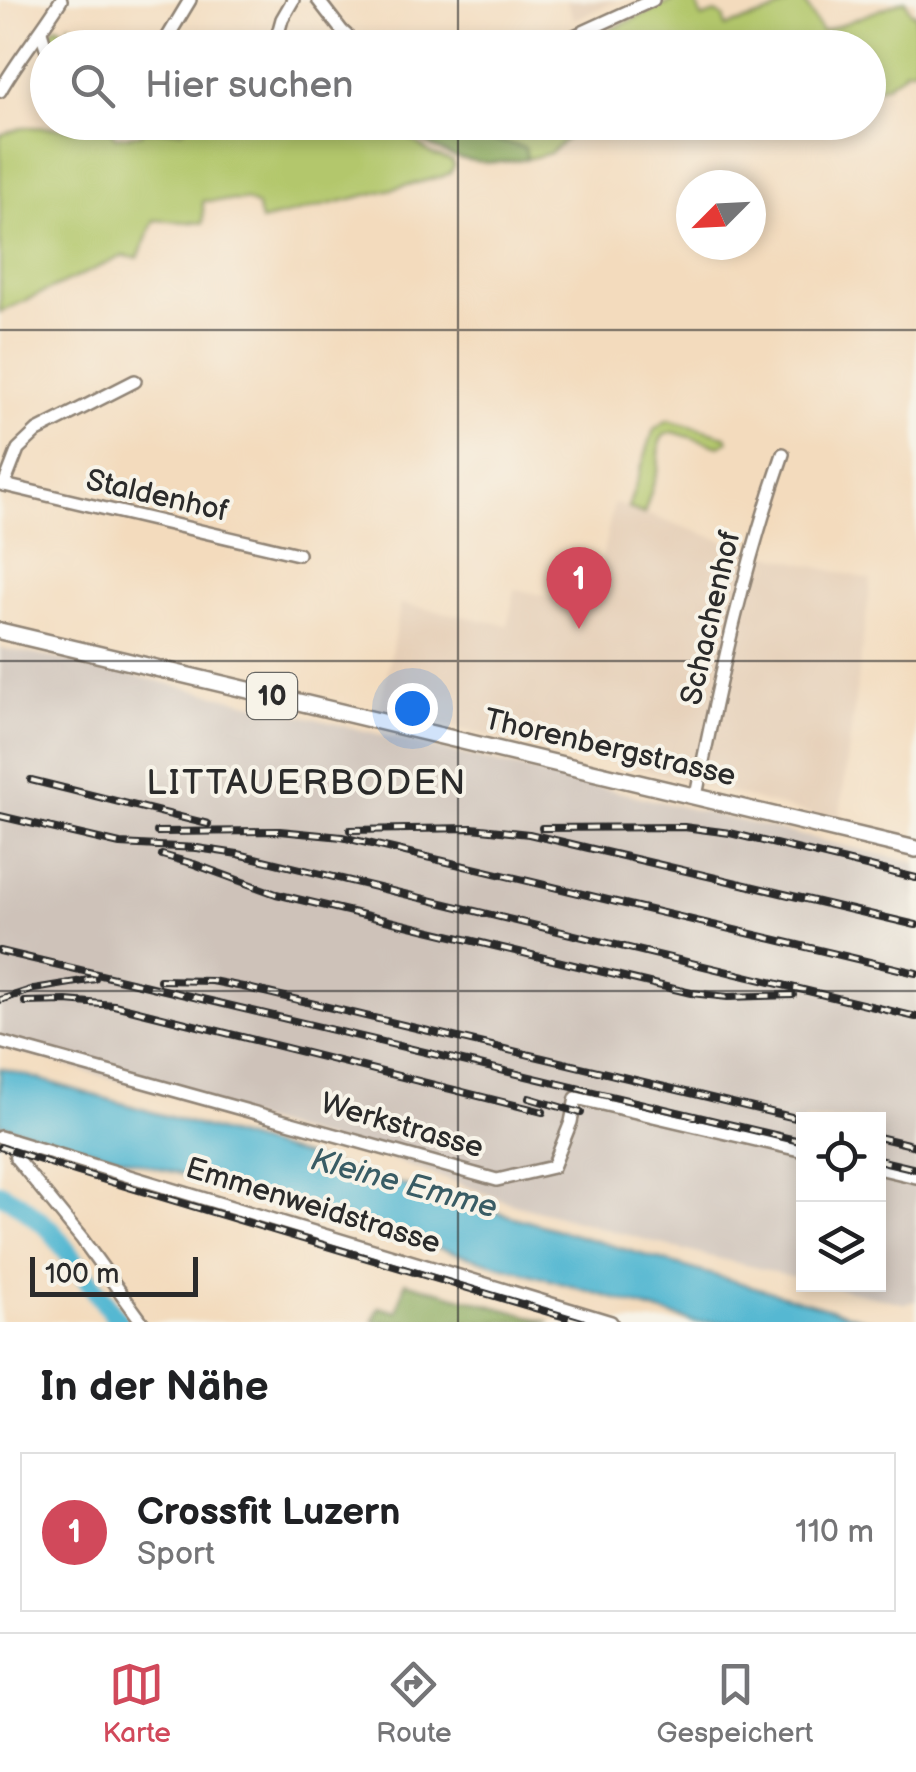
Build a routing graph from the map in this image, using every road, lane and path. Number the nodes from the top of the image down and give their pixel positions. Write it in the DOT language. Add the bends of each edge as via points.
graph roads {
  1 [pos="61,0"];
  2 [pos="190,0"];
  3 [pos="293,0"];
  4 [pos="318,0"];
  5 [pos="653,0"];
  6 [pos="42,30"];
  7 [pos="172,30"];
  8 [pos="279,30"];
  9 [pos="341,30"];
  10 [pos="587,30"];
  11 [pos="30,44"];
  12 [pos="0,91"];
  13 [pos="135,382"];
  14 [pos="782,454"];
  15 [pos="2,485"];
  16 [pos="298,554"];
  17 [pos="0,632"];
  18 [pos="696,796"];
  19 [pos="916,849"];
  20 [pos="0,1042"];
  21 [pos="0,1137"];
  22 [pos="13,1141"];
  23 [pos="796,1149"];
  24 [pos="886,1170"];
  25 [pos="916,1177"];
  26 [pos="142,1322"];
  27 [pos="611,1322"];
  1 -- 6 [label="street"];
  2 -- 7 [label="street"];
  3 -- 8 [label="street"];
  4 -- 9 [label="street"];
  5 -- 10 [label="street"];
  11 -- 12 [label="street"];
  13 -- 15 [label="street, Staldenhof" via="37,431 18,449"];
  14 -- 18 [label="street, Schachenhof" via="725,656"];
  15 -- 16 [label="street, Staldenhof"];
  17 -- 18 [label="main road, Thorenbergstrasse / 10"];
  18 -- 19 [label="main road, Thorenbergstrasse / 10"];
  20 -- 23 [label="street, Werkstrasse" via="497,1180 553,1167 576,1098"];
  21 -- 22 [label="street, Emmenweidstrasse"];
  22 -- 26 [label="street" via="16,1158"];
  22 -- 27 [label="street, Emmenweidstrasse"];
  24 -- 25 [label="street"];
}
